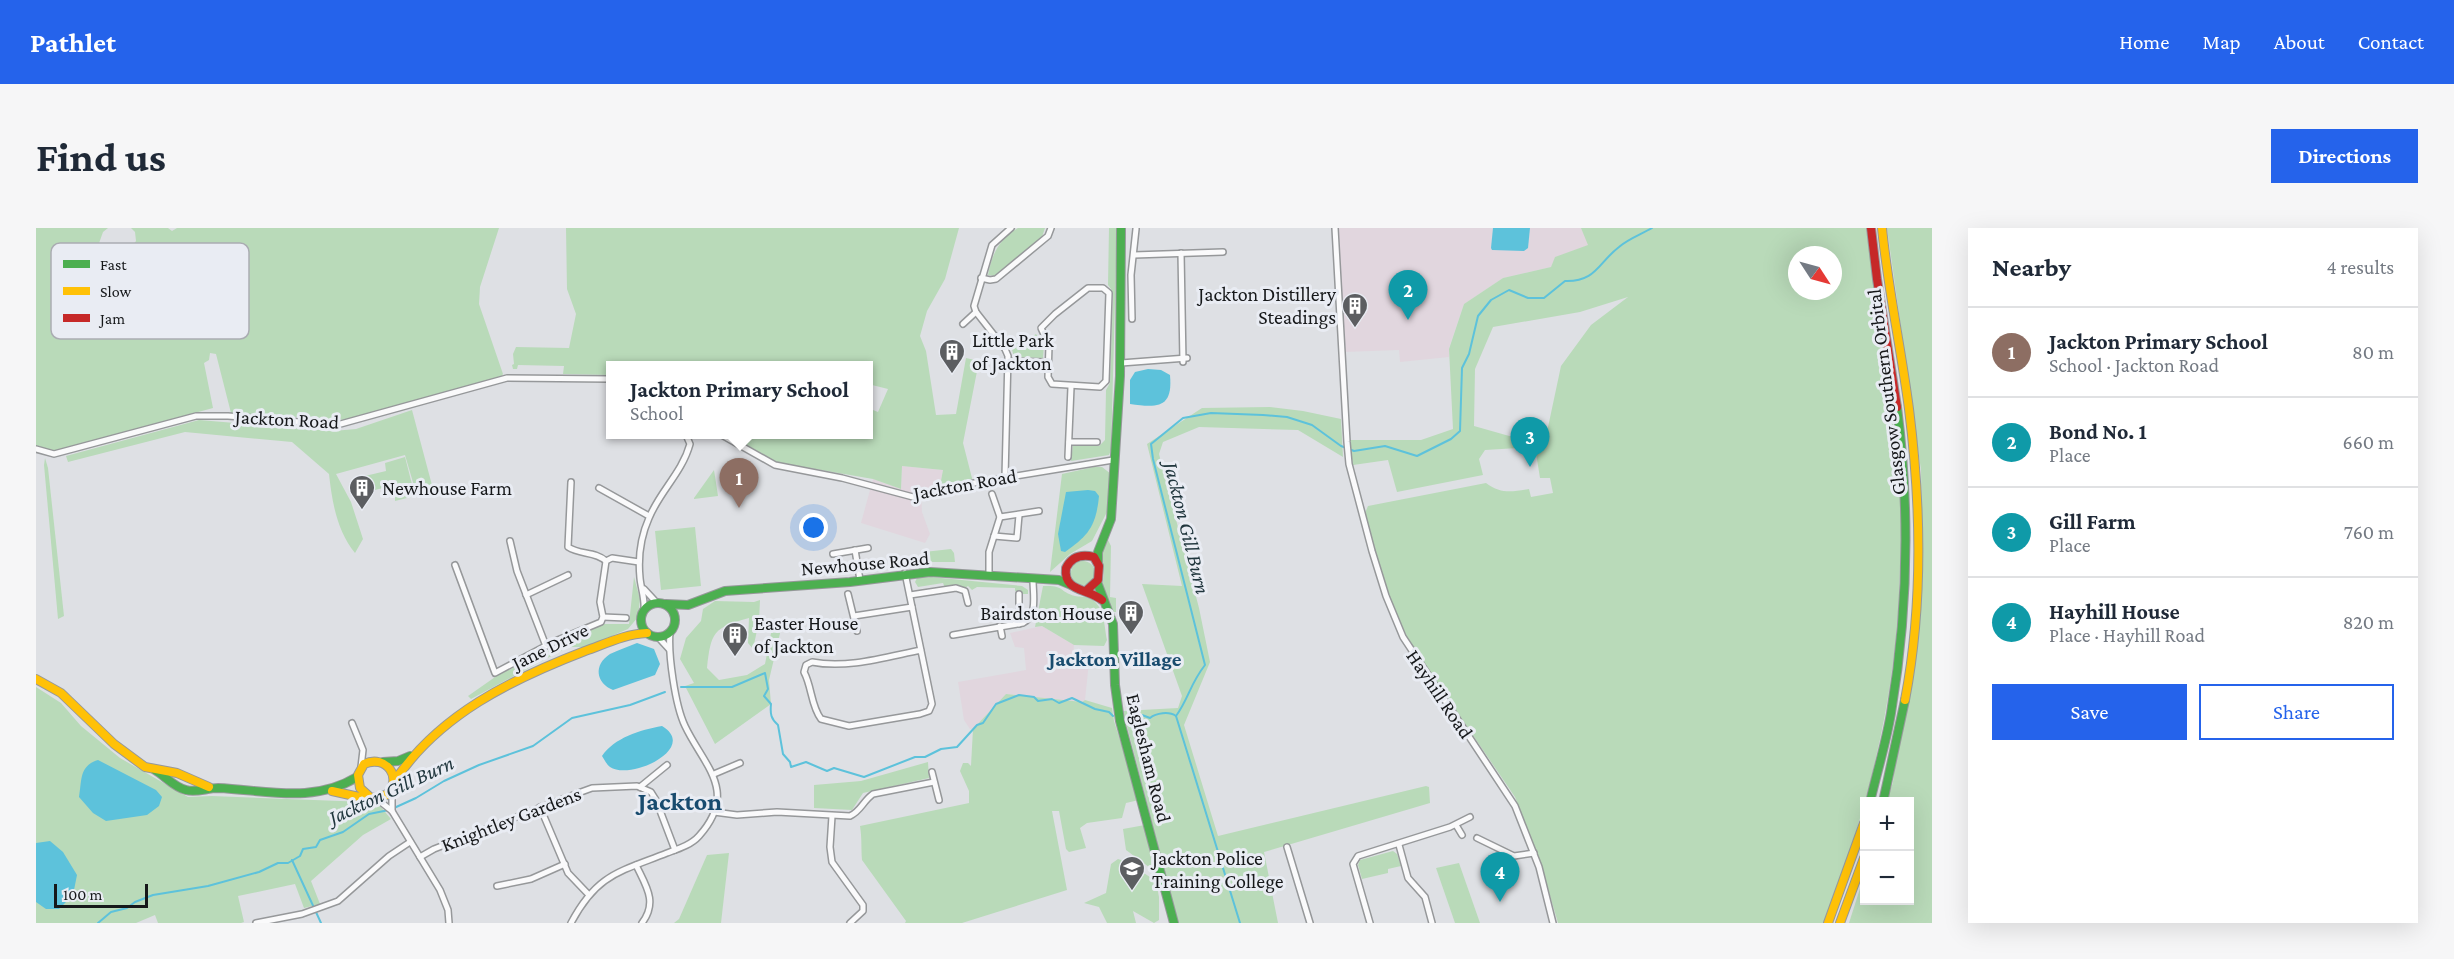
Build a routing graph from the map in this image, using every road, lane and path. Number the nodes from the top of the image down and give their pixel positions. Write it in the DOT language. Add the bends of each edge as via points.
graph roads {
  1 [pos="1011,228"];
  2 [pos="1050,228"];
  3 [pos="1122,228"];
  4 [pos="1335,228"];
  5 [pos="1871,228"];
  6 [pos="1882,228"];
  7 [pos="1136,229"];
  8 [pos="1223,252"];
  9 [pos="1181,253"];
  10 [pos="1134,255"];
  11 [pos="981,278"];
  12 [pos="976,312"];
  13 [pos="1132,318"];
  14 [pos="963,324"];
  15 [pos="1008,361"];
  16 [pos="1047,362"];
  17 [pos="1120,363"];
  18 [pos="606,379"];
  19 [pos="1071,387"];
  20 [pos="688,439"];
  21 [pos="727,439"];
  22 [pos="1069,442"];
  23 [pos="1097,442"];
  24 [pos="36,449"];
  25 [pos="1068,457"];
  26 [pos="1113,460"];
  27 [pos="1005,477"];
  28 [pos="571,482"];
  29 [pos="599,488"];
  30 [pos="992,494"];
  31 [pos="1039,512"];
  32 [pos="1019,515"];
  33 [pos="649,516"];
  34 [pos="1000,517"];
  35 [pos="994,536"];
  36 [pos="1103,539"];
  37 [pos="510,541"];
  38 [pos="868,548"];
  39 [pos="855,550"];
  40 [pos="832,554"];
  41 [pos="1083,554"];
  42 [pos="606,561"];
  43 [pos="639,562"];
  44 [pos="1098,562"];
  45 [pos="455,565"];
  46 [pos="1066,569"];
  47 [pos="905,573"];
  48 [pos="568,575"];
  49 [pos="988,576"];
  50 [pos="1048,579"];
  51 [pos="860,580"];
  52 [pos="1033,580"];
  53 [pos="1097,582"];
  54 [pos="1071,585"];
  55 [pos="643,588"];
  56 [pos="1087,590"];
  57 [pos="526,594"];
  58 [pos="848,594"];
  59 [pos="1019,594"];
  60 [pos="910,595"];
  61 [pos="1103,601"];
  62 [pos="657,603"];
  63 [pos="968,603"];
  64 [pos="666,604"];
  65 [pos="688,605"];
  66 [pos="912,607"];
  67 [pos="644,610"];
  68 [pos="854,616"];
  69 [pos="603,617"];
  70 [pos="626,618"];
  71 [pos="675,618"];
  72 [pos="641,620"];
  73 [pos="1019,624"];
  74 [pos="1000,626"];
  75 [pos="857,631"];
  76 [pos="670,632"];
  77 [pos="647,633"];
  78 [pos="953,635"];
  79 [pos="626,636"];
  80 [pos="1002,636"];
  81 [pos="658,637"];
  82 [pos="546,646"];
  83 [pos="669,649"];
  84 [pos="921,650"];
  85 [pos="36,679"];
  86 [pos="352,723"];
  87 [pos="363,750"];
  88 [pos="414,754"];
  89 [pos="380,761"];
  90 [pos="740,763"];
  91 [pos="668,765"];
  92 [pos="361,768"];
  93 [pos="932,772"];
  94 [pos="714,774"];
  95 [pos="357,777"];
  96 [pos="934,782"];
  97 [pos="393,785"];
  98 [pos="640,787"];
  99 [pos="332,791"];
  100 [pos="1871,797"];
  101 [pos="1883,797"];
  102 [pos="374,798"];
  103 [pos="939,800"];
  104 [pos="540,807"];
  105 [pos="392,811"];
  106 [pos="714,812"];
  107 [pos="832,816"];
  108 [pos="1470,817"];
  109 [pos="1456,825"];
  110 [pos="1860,834"];
  111 [pos="1462,835"];
  112 [pos="1477,838"];
  113 [pos="410,842"];
  114 [pos="1399,845"];
  115 [pos="1287,847"];
  116 [pos="675,850"];
  117 [pos="1534,853"];
  118 [pos="420,858"];
  119 [pos="565,864"];
  120 [pos="636,865"];
  121 [pos="1860,869"];
  122 [pos="497,886"];
  123 [pos="589,895"];
  124 [pos="256,923"];
  125 [pos="449,923"];
  126 [pos="571,923"];
  127 [pos="642,923"];
  128 [pos="850,923"];
  129 [pos="1174,923"];
  130 [pos="1310,923"];
  131 [pos="1370,923"];
  132 [pos="1432,923"];
  133 [pos="1553,923"];
  134 [pos="1828,923"];
  135 [pos="1840,923"];
  1 -- 11 [label="street" via="992,245"];
  2 -- 11 [label="street" via="1048,236 996,279"];
  3 -- 17 [label="main road"];
  4 -- 117 [label="street, Hayhill Road" via="1348,455 1371,551 1403,638 1515,806"];
  5 -- 100 [label="main road, Glasgow Southern Orbital" via="1900,433 1904,594 1890,715"];
  6 -- 101 [label="main road, Glasgow Southern Orbital" via="1912,434 1917,561 1912,656"];
  7 -- 10 [label="street"];
  8 -- 9 [label="street"];
  9 -- 10 [label="street"];
  9 -- 17 [label="street" via="1184,360"];
  10 -- 13 [label="street"];
  11 -- 12 [label="street"];
  12 -- 14 [label="street"];
  12 -- 15 [label="street" via="1005,349"];
  15 -- 16 [label="street"];
  15 -- 27 [label="street"];
  16 -- 19 [label="street" via="1052,384"];
  16 -- 19 [label="street" via="1043,324 1088,288 1105,288 1110,296 1106,381 1100,387"];
  17 -- 26 [label="main road"];
  18 -- 24 [label="street, Jackton Road" via="507,378 337,425 196,416 54,454"];
  19 -- 22 [label="street"];
  20 -- 33 [label="street" via="685,461"];
  21 -- 27 [label="street, Jackton Road" via="776,465 913,497"];
  22 -- 23 [label="street"];
  22 -- 25 [label="street"];
  26 -- 27 [label="street, Jackton Road"];
  26 -- 36 [label="main road" via="1112,519"];
  28 -- 42 [label="street" via="568,547"];
  29 -- 33 [label="street"];
  30 -- 34 [label="street"];
  31 -- 32 [label="street"];
  32 -- 34 [label="street"];
  32 -- 35 [label="street" via="1017,538"];
  33 -- 43 [label="street"];
  34 -- 35 [label="street"];
  35 -- 49 [label="street"];
  36 -- 41 [label="main road"];
  36 -- 44 [label="main road"];
  37 -- 57 [label="street"];
  38 -- 39 [label="street"];
  39 -- 40 [label="street"];
  39 -- 51 [label="street"];
  41 -- 44 [label="main road"];
  41 -- 46 [label="main road" via="1072,558"];
  42 -- 43 [label="street" via="612,558"];
  42 -- 69 [label="street, Jane Drive" via="600,602"];
  43 -- 55 [label="street"];
  44 -- 53 [label="main road" via="1101,573"];
  45 -- 82 [label="street, Jane Drive" via="495,673"];
  46 -- 50 [label="main road, Newhouse Road"];
  46 -- 54 [label="main road"];
  47 -- 49 [label="main road, Newhouse Road"];
  47 -- 51 [label="main road, Newhouse Road"];
  47 -- 60 [label="street"];
  48 -- 57 [label="street"];
  49 -- 52 [label="main road, Newhouse Road"];
  50 -- 52 [label="main road, Newhouse Road"];
  50 -- 54 [label="main road, Newhouse Road"];
  51 -- 65 [label="main road, Newhouse Road" via="725,591"];
  52 -- 73 [label="street" via="1033,613 1029,620"];
  53 -- 56 [label="main road"];
  53 -- 61 [label="main road, Eaglesham Road"];
  54 -- 56 [label="main road"];
  55 -- 62 [label="street"];
  55 -- 67 [label="street"];
  56 -- 61 [label="main road"];
  57 -- 82 [label="street"];
  58 -- 68 [label="street"];
  59 -- 73 [label="street"];
  60 -- 63 [label="street" via="956,588 965,591"];
  60 -- 66 [label="street"];
  61 -- 129 [label="main road, Eaglesham Road" via="1113,624 1120,721"];
  62 -- 64 [label="main road"];
  62 -- 67 [label="main road"];
  64 -- 65 [label="main road, Newhouse Road"];
  64 -- 71 [label="main road"];
  65 -- 71 [label="main road, Newhouse Road"];
  66 -- 68 [label="street"];
  66 -- 84 [label="street"];
  67 -- 72 [label="main road"];
  68 -- 75 [label="street"];
  69 -- 70 [label="street, Jane Drive"];
  69 -- 82 [label="street, Jane Drive" via="601,622"];
  71 -- 76 [label="main road"];
  72 -- 77 [label="main road"];
  72 -- 79 [label="main road"];
  73 -- 74 [label="street"];
  74 -- 78 [label="street"];
  74 -- 80 [label="street"];
  76 -- 81 [label="main road"];
  76 -- 83 [label="street"];
  77 -- 79 [label="main road"];
  77 -- 81 [label="main road"];
  79 -- 88 [label="main road" via="549,666 471,706"];
  81 -- 83 [label="street"];
  83 -- 94 [label="street" via="677,702 685,725"];
  84 -- 84 [label="street" via="932,704 929,711 849,726 821,719 816,712 804,672 806,665 861,662"];
  85 -- 99 [label="main road" via="61,693 122,751 145,767 177,773 210,788 309,795"];
  86 -- 87 [label="street"];
  87 -- 89 [label="street"];
  87 -- 92 [label="street"];
  88 -- 89 [label="main road" via="398,761"];
  88 -- 97 [label="main road"];
  89 -- 92 [label="main road" via="371,761"];
  89 -- 97 [label="main road" via="392,770"];
  90 -- 94 [label="street"];
  91 -- 98 [label="street"];
  92 -- 95 [label="main road"];
  93 -- 96 [label="street"];
  94 -- 106 [label="street"];
  95 -- 99 [label="main road"];
  95 -- 102 [label="main road" via="361,791"];
  96 -- 103 [label="street"];
  96 -- 107 [label="street" via="873,794 857,813"];
  97 -- 102 [label="main road" via="383,797"];
  97 -- 105 [label="street"];
  98 -- 104 [label="street, Knightley Gardens" via="592,788"];
  98 -- 116 [label="street" via="651,792 656,800"];
  99 -- 102 [label="main road"];
  102 -- 105 [label="street"];
  104 -- 118 [label="street, Knightley Gardens"];
  104 -- 119 [label="street"];
  105 -- 113 [label="street"];
  106 -- 107 [label="street"];
  106 -- 116 [label="street" via="694,841"];
  107 -- 128 [label="street" via="832,862 863,905 863,911"];
  108 -- 109 [label="street"];
  109 -- 111 [label="street"];
  109 -- 114 [label="street"];
  110 -- 134 [label="main road"];
  112 -- 117 [label="street" via="1514,856"];
  113 -- 118 [label="street"];
  113 -- 124 [label="street" via="388,856 338,901 302,914"];
  114 -- 131 [label="street" via="1358,856 1353,864"];
  114 -- 132 [label="street" via="1408,878 1425,897"];
  115 -- 130 [label="street"];
  116 -- 120 [label="street"];
  117 -- 133 [label="street, Hayhill Road"];
  118 -- 125 [label="street" via="440,890"];
  119 -- 122 [label="street" via="531,879"];
  119 -- 123 [label="street"];
  120 -- 123 [label="street" via="611,875"];
  120 -- 127 [label="street" via="652,904"];
  121 -- 135 [label="main road"];
  123 -- 126 [label="street"];
}
